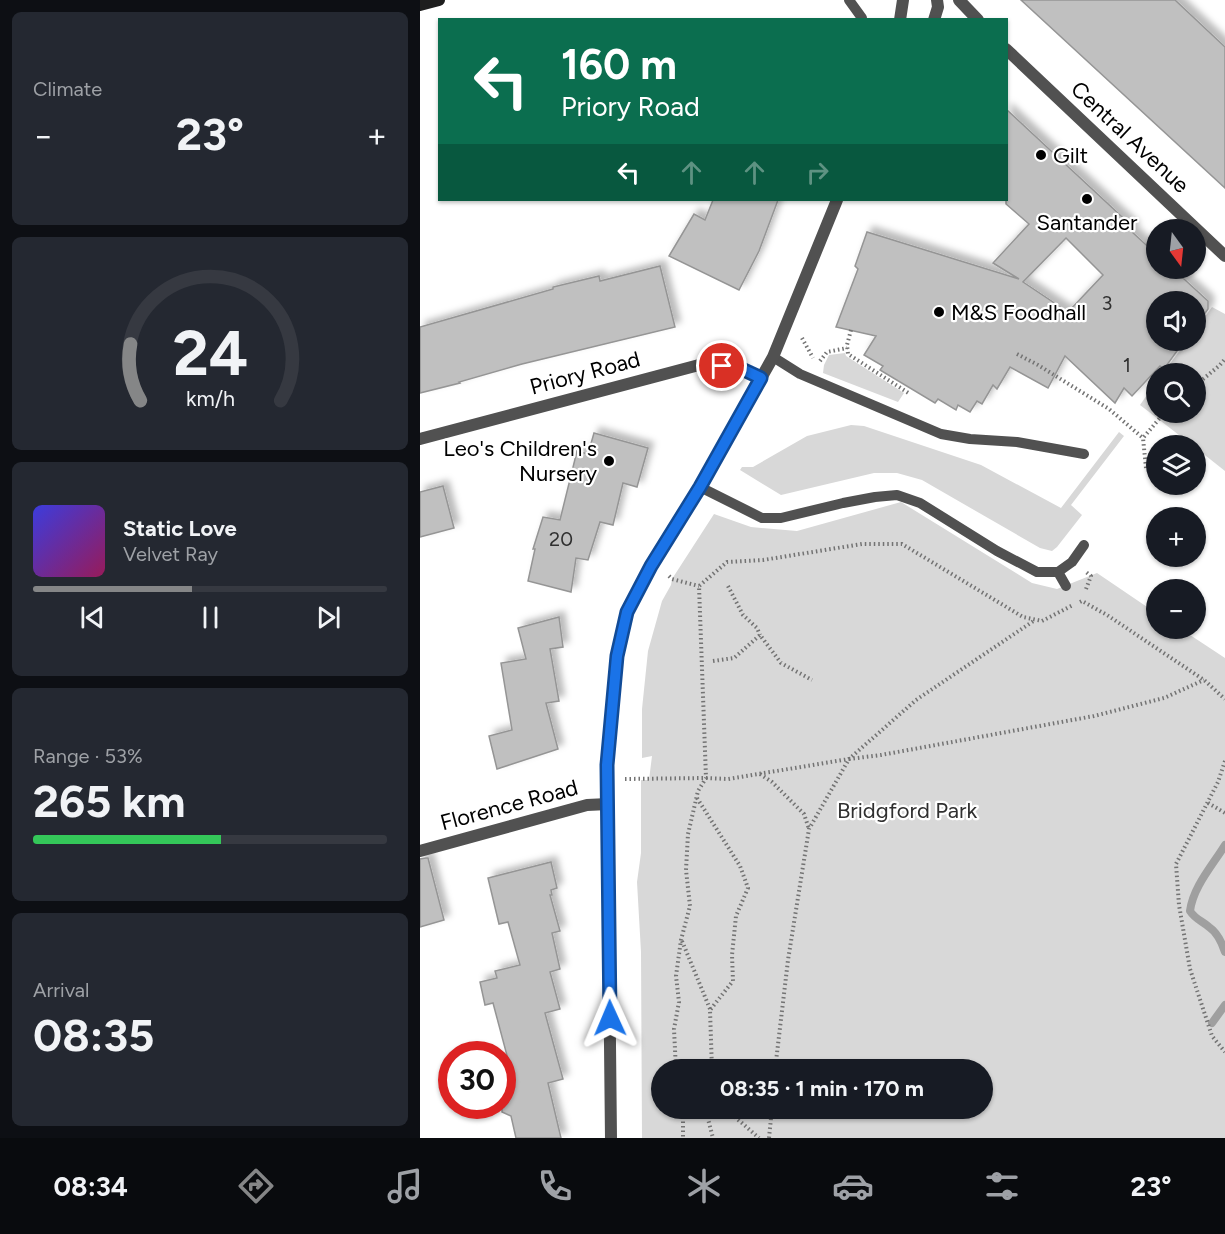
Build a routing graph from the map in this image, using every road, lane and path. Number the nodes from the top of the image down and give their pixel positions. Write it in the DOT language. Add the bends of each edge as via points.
graph roads {
  1 [pos="439,0"];
  2 [pos="849,0"];
  3 [pos="903,0"];
  4 [pos="937,0"];
  5 [pos="959,0"];
  6 [pos="420,5"];
  7 [pos="861,18"];
  8 [pos="900,18"];
  9 [pos="935,18"];
  10 [pos="976,18"];
  11 [pos="1008,51"];
  12 [pos="837,201"];
  13 [pos="1225,256"];
  14 [pos="851,330"];
  15 [pos="801,336"];
  16 [pos="848,348"];
  17 [pos="1017,354"];
  18 [pos="773,357"];
  19 [pos="1225,359"];
  20 [pos="1206,377"];
  21 [pos="761,378"];
  22 [pos="910,394"];
  23 [pos="1156,423"];
  24 [pos="1143,438"];
  25 [pos="420,439"];
  26 [pos="1084,454"];
  27 [pos="1146,468"];
  28 [pos="700,487"];
  29 [pos="1084,545"];
  30 [pos="1058,572"];
  31 [pos="672,579"];
  32 [pos="699,586"];
  33 [pos="728,586"];
  34 [pos="1066,586"];
  35 [pos="1036,620"];
  36 [pos="760,635"];
  37 [pos="713,661"];
  38 [pos="812,680"];
  39 [pos="1204,680"];
  40 [pos="1225,699"];
  41 [pos="849,759"];
  42 [pos="1225,761"];
  43 [pos="759,773"];
  44 [pos="706,778"];
  45 [pos="622,779"];
  46 [pos="696,797"];
  47 [pos="1208,803"];
  48 [pos="608,804"];
  49 [pos="1225,813"];
  50 [pos="809,829"];
  51 [pos="420,851"];
  52 [pos="681,940"];
  53 [pos="710,1010"];
  54 [pos="1225,1052"];
  55 [pos="675,1059"];
  56 [pos="713,1059"];
  57 [pos="776,1059"];
  58 [pos="683,1119"];
  59 [pos="708,1119"];
  60 [pos="736,1119"];
  61 [pos="770,1119"];
  62 [pos="611,1138"];
  63 [pos="683,1138"];
  64 [pos="713,1138"];
  65 [pos="759,1138"];
  66 [pos="769,1138"];
  1 -- 6 [label="street"];
  2 -- 7 [label="lane"];
  3 -- 8 [label="street"];
  4 -- 9 [label="street"];
  5 -- 10 [label="street"];
  11 -- 13 [label="street, Central Avenue"];
  12 -- 18 [label="street"];
  14 -- 16 [label="path"];
  15 -- 16 [label="path" via="819,364 827,352"];
  16 -- 22 [label="path" via="848,354"];
  17 -- 24 [label="path" via="1109,409"];
  18 -- 21 [label="street"];
  18 -- 26 [label="lane" via="800,374 941,434"];
  19 -- 20 [label="path"];
  21 -- 25 [label="street, Priory Road" via="744,370 699,365"];
  21 -- 28 [label="street"];
  23 -- 24 [label="path"];
  24 -- 27 [label="path"];
  28 -- 30 [label="lane" via="762,518 781,518 897,495 920,503 1037,572"];
  28 -- 48 [label="street" via="627,612 617,656 607,765"];
  29 -- 30 [label="lane" via="1072,562"];
  30 -- 34 [label="lane"];
  31 -- 32 [label="path"];
  32 -- 35 [label="path" via="727,562 862,544 902,544 1023,617"];
  32 -- 44 [label="path"];
  33 -- 36 [label="path" via="743,615"];
  35 -- 39 [label="path" via="1042,621 1082,601"];
  35 -- 41 [label="path" via="916,700"];
  36 -- 37 [label="path" via="734,658"];
  36 -- 38 [label="path" via="781,663"];
  39 -- 40 [label="path"];
  39 -- 41 [label="path" via="1164,698 1094,716"];
  41 -- 43 [label="path"];
  41 -- 50 [label="path"];
  42 -- 47 [label="path"];
  43 -- 44 [label="path" via="728,779"];
  43 -- 50 [label="path" via="804,814"];
  44 -- 45 [label="path"];
  44 -- 46 [label="path"];
  46 -- 52 [label="path" via="686,870 690,906"];
  46 -- 53 [label="path" via="740,866 748,888 736,915 733,981"];
  47 -- 49 [label="path"];
  47 -- 54 [label="path" via="1176,864 1178,895 1190,969 1212,1036"];
  48 -- 51 [label="street, Florence Road" via="587,805"];
  48 -- 62 [label="street"];
  50 -- 57 [label="path"];
  52 -- 53 [label="path"];
  52 -- 55 [label="path" via="676,976 679,1002 674,1029"];
  53 -- 56 [label="path"];
  58 -- 63 [label="path"];
  59 -- 64 [label="path"];
  60 -- 65 [label="path"];
  61 -- 66 [label="path"];
}
